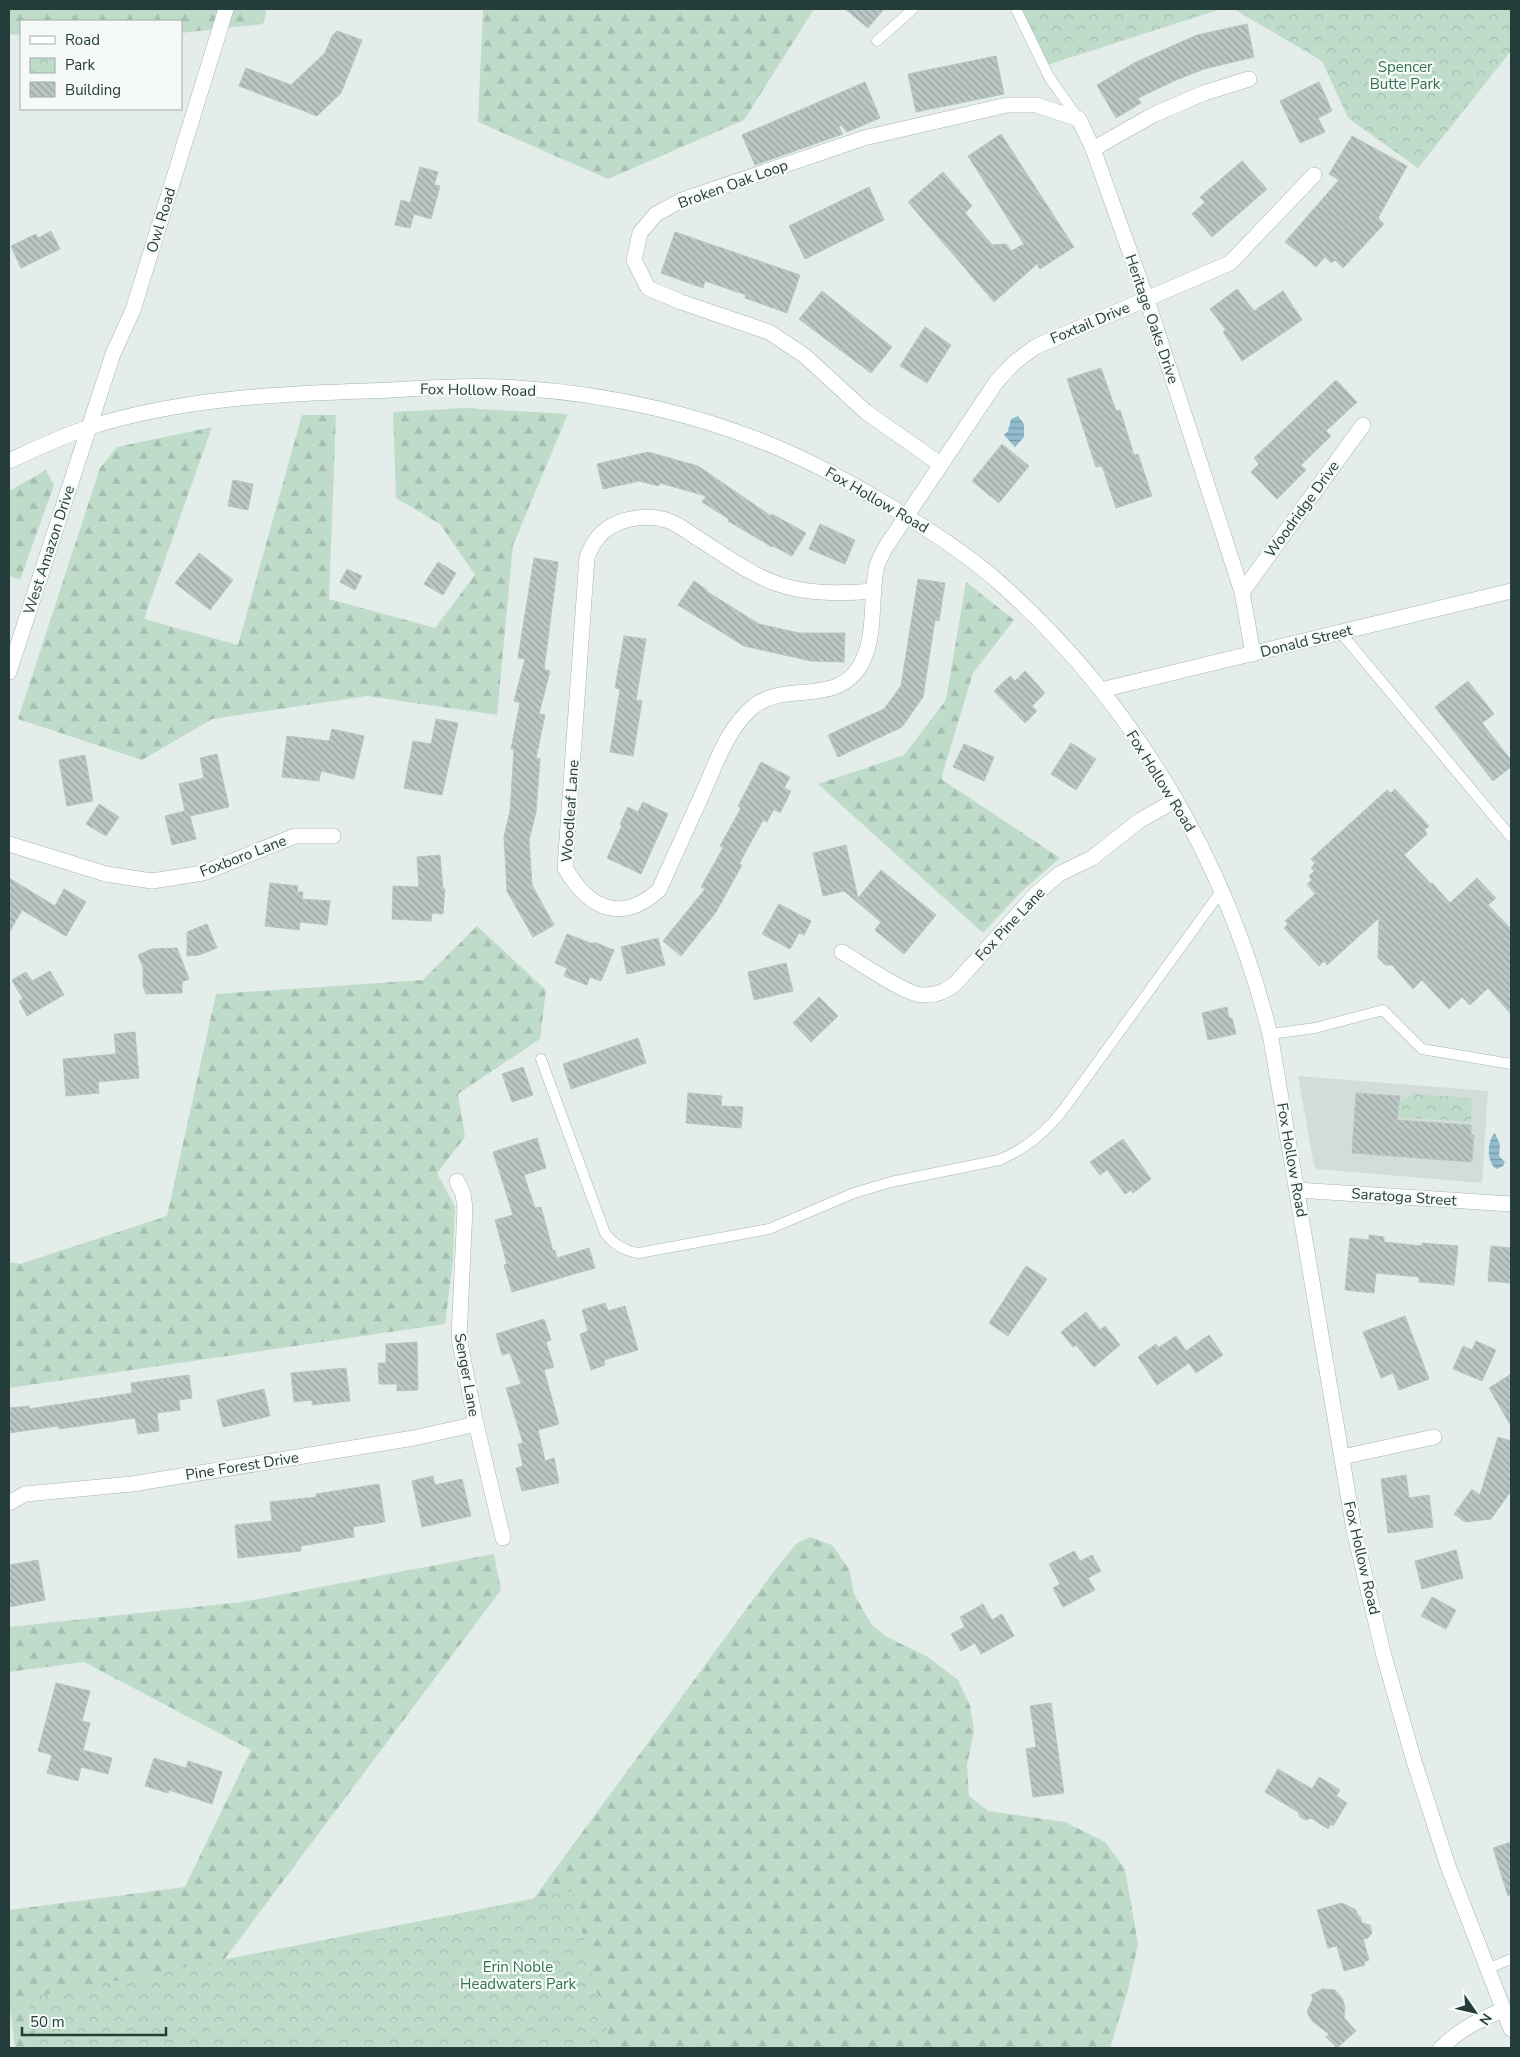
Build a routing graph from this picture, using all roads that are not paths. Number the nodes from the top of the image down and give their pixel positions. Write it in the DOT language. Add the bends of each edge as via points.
graph roads {
  1 [pos="226,9"];
  2 [pos="913,9"];
  3 [pos="1016,9"];
  4 [pos="877,42"];
  5 [pos="1249,79"];
  6 [pos="1079,119"];
  7 [pos="1093,149"];
  8 [pos="1314,175"];
  9 [pos="1147,300"];
  10 [pos="1363,426"];
  11 [pos="89,428"];
  12 [pos="9,461"];
  13 [pos="940,464"];
  14 [pos="907,516"];
  15 [pos="874,591"];
  16 [pos="1511,591"];
  17 [pos="1242,592"];
  18 [pos="1341,633"];
  19 [pos="1253,654"];
  20 [pos="9,672"];
  21 [pos="1101,690"];
  22 [pos="1176,800"];
  23 [pos="332,836"];
  24 [pos="1511,836"];
  25 [pos="9,844"];
  26 [pos="1222,890"];
  27 [pos="842,952"];
  28 [pos="1270,1034"];
  29 [pos="541,1059"];
  30 [pos="1511,1064"];
  31 [pos="457,1180"];
  32 [pos="1297,1190"];
  33 [pos="1511,1204"];
  34 [pos="476,1424"];
  35 [pos="1434,1437"];
  36 [pos="1342,1457"];
  37 [pos="9,1502"];
  38 [pos="503,1538"];
  39 [pos="1511,1959"];
  40 [pos="1487,1969"];
  41 [pos="1503,2010"];
  42 [pos="1511,2029"];
  43 [pos="1441,2048"];
  1 -- 11 [label="street, Owl Road" via="133,310 113,354"];
  2 -- 4 [label="lane"];
  3 -- 6 [label="lane" via="1049,77"];
  5 -- 7 [label="street" via="1204,93 1153,115"];
  6 -- 7 [label="street"];
  6 -- 13 [label="street, Broken Oak Loop" via="1036,106 1006,105 864,138 682,200 656,214 640,233 634,260 648,288 769,332 805,356 866,412"];
  7 -- 9 [label="street, Heritage Oaks Drive"];
  8 -- 9 [label="street, Foxtail Drive" via="1230,263"];
  9 -- 13 [label="street, Foxtail Drive" via="1035,347 1015,362 997,381"];
  9 -- 17 [label="street, Heritage Oaks Drive"];
  10 -- 17 [label="street, Woodridge Drive"];
  11 -- 12 [label="street, Fox Hollow Road"];
  11 -- 14 [label="street, Fox Hollow Road" via="204,401 453,387 516,388 655,408 749,435 838,476"];
  11 -- 20 [label="street, West Amazon Drive"];
  13 -- 14 [label="street, Foxtail Drive"];
  14 -- 15 [label="street, Woodleaf Lane" via="886,546 876,568"];
  14 -- 21 [label="street, Fox Hollow Road" via="1000,583 1070,652"];
  15 -- 15 [label="street, Woodleaf Lane" via="868,650 858,670 846,682 828,690 774,696 755,705 738,722 659,890 632,908 613,909 586,896 565,868 587,557 596,539 611,526 632,518 650,517 684,529 754,574 777,584 799,590"];
  16 -- 18 [label="street, Donald Street"];
  17 -- 19 [label="street, Heritage Oaks Drive"];
  18 -- 19 [label="street, Donald Street"];
  18 -- 24 [label="lane"];
  19 -- 21 [label="street, Donald Street"];
  21 -- 22 [label="street, Fox Hollow Road" via="1141,744"];
  22 -- 26 [label="street, Fox Hollow Road"];
  22 -- 27 [label="street, Fox Pine Lane" via="1139,821 1092,858 1059,874 1036,894 955,984 938,994 921,996"];
  23 -- 25 [label="street, Foxboro Lane" via="295,836 203,873 152,881 106,874"];
  26 -- 28 [label="street, Fox Hollow Road" via="1253,969"];
  26 -- 29 [label="lane" via="1064,1110 1033,1142 999,1160 891,1182 854,1193 769,1229 639,1253 628,1252 610,1240"];
  28 -- 30 [label="lane" via="1315,1028 1383,1010 1422,1049"];
  28 -- 32 [label="street, Fox Hollow Road"];
  31 -- 34 [label="street, Senger Lane" via="465,1208 459,1338"];
  32 -- 33 [label="street, Saratoga Street"];
  32 -- 36 [label="street, Fox Hollow Road"];
  34 -- 37 [label="street, Pine Forest Drive" via="414,1438 132,1484 25,1494"];
  34 -- 38 [label="street, Senger Lane"];
  35 -- 36 [label="street"];
  36 -- 40 [label="street, Fox Hollow Road" via="1354,1530 1386,1663 1448,1866"];
  39 -- 40 [label="lane"];
  40 -- 41 [label="street, Fox Hollow Road"];
  41 -- 42 [label="street, Fox Hollow Road"];
  41 -- 43 [label="street" via="1473,2022"];
}
